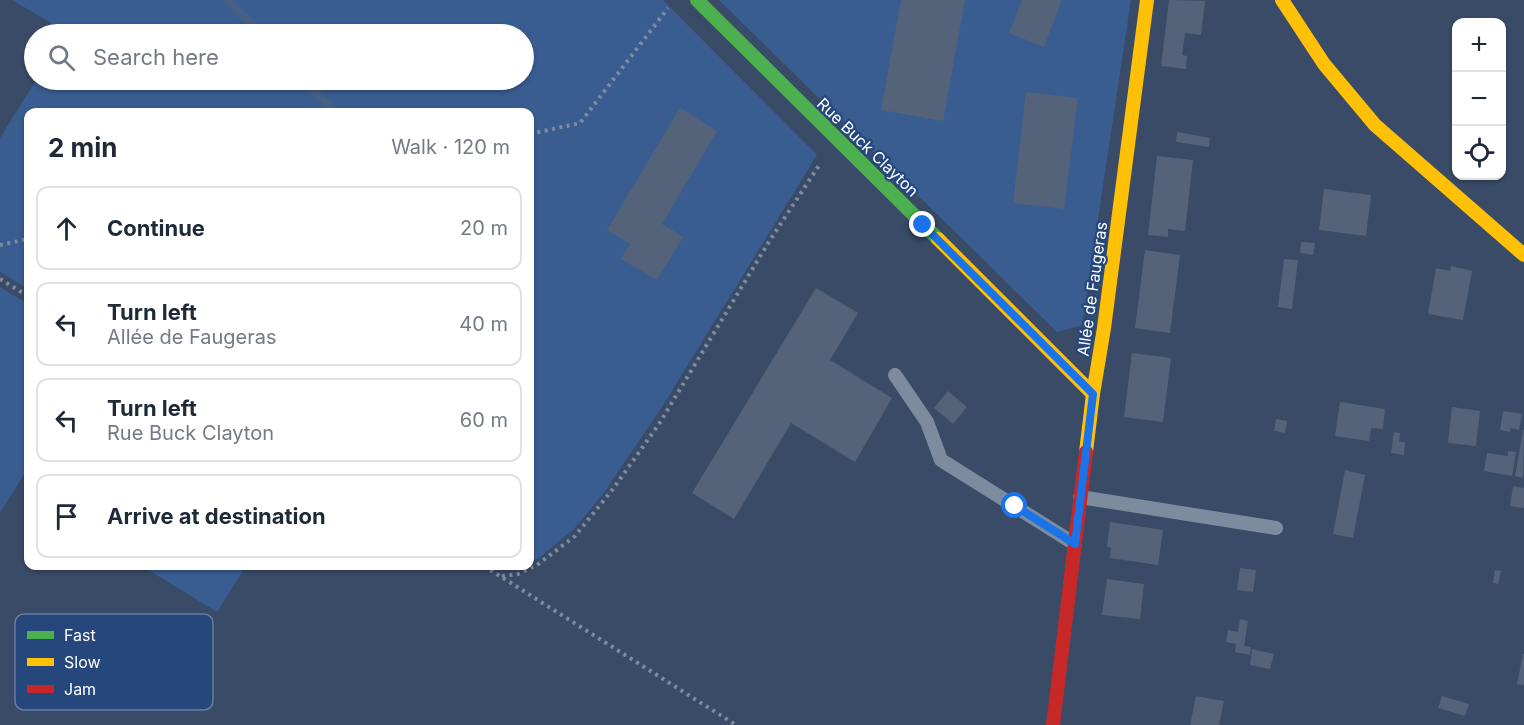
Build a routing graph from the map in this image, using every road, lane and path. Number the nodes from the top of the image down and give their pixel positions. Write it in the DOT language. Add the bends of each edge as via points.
graph roads {
  1 [pos="674,0"];
  2 [pos="697,0"];
  3 [pos="1147,0"];
  4 [pos="1282,0"];
  5 [pos="534,133"];
  6 [pos="852,155"];
  7 [pos="24,240"];
  8 [pos="0,245"];
  9 [pos="1524,255"];
  10 [pos="0,279"];
  11 [pos="24,294"];
  12 [pos="895,375"];
  13 [pos="1093,394"];
  14 [pos="1080,497"];
  15 [pos="1276,528"];
  16 [pos="1075,544"];
  17 [pos="534,566"];
  18 [pos="491,570"];
  19 [pos="525,570"];
  20 [pos="502,576"];
  21 [pos="736,725"];
  22 [pos="1053,725"];
  1 -- 5 [label="path" via="580,123"];
  2 -- 6 [label="street, Rue Buck Clayton"];
  3 -- 13 [label="street, Allée de Faugeras"];
  4 -- 9 [label="street" via="1324,64 1375,125"];
  6 -- 13 [label="street, Rue Buck Clayton"];
  6 -- 17 [label="path" via="820,164 659,424 613,489 575,536"];
  7 -- 8 [label="path"];
  10 -- 11 [label="path"];
  12 -- 16 [label="lane" via="927,422 941,460"];
  13 -- 14 [label="street, Allée de Faugeras"];
  14 -- 15 [label="lane"];
  14 -- 16 [label="street, Allée de Faugeras"];
  16 -- 22 [label="street, Allée de Faugeras"];
  18 -- 20 [label="path"];
  19 -- 20 [label="path"];
  20 -- 21 [label="path"];
}
